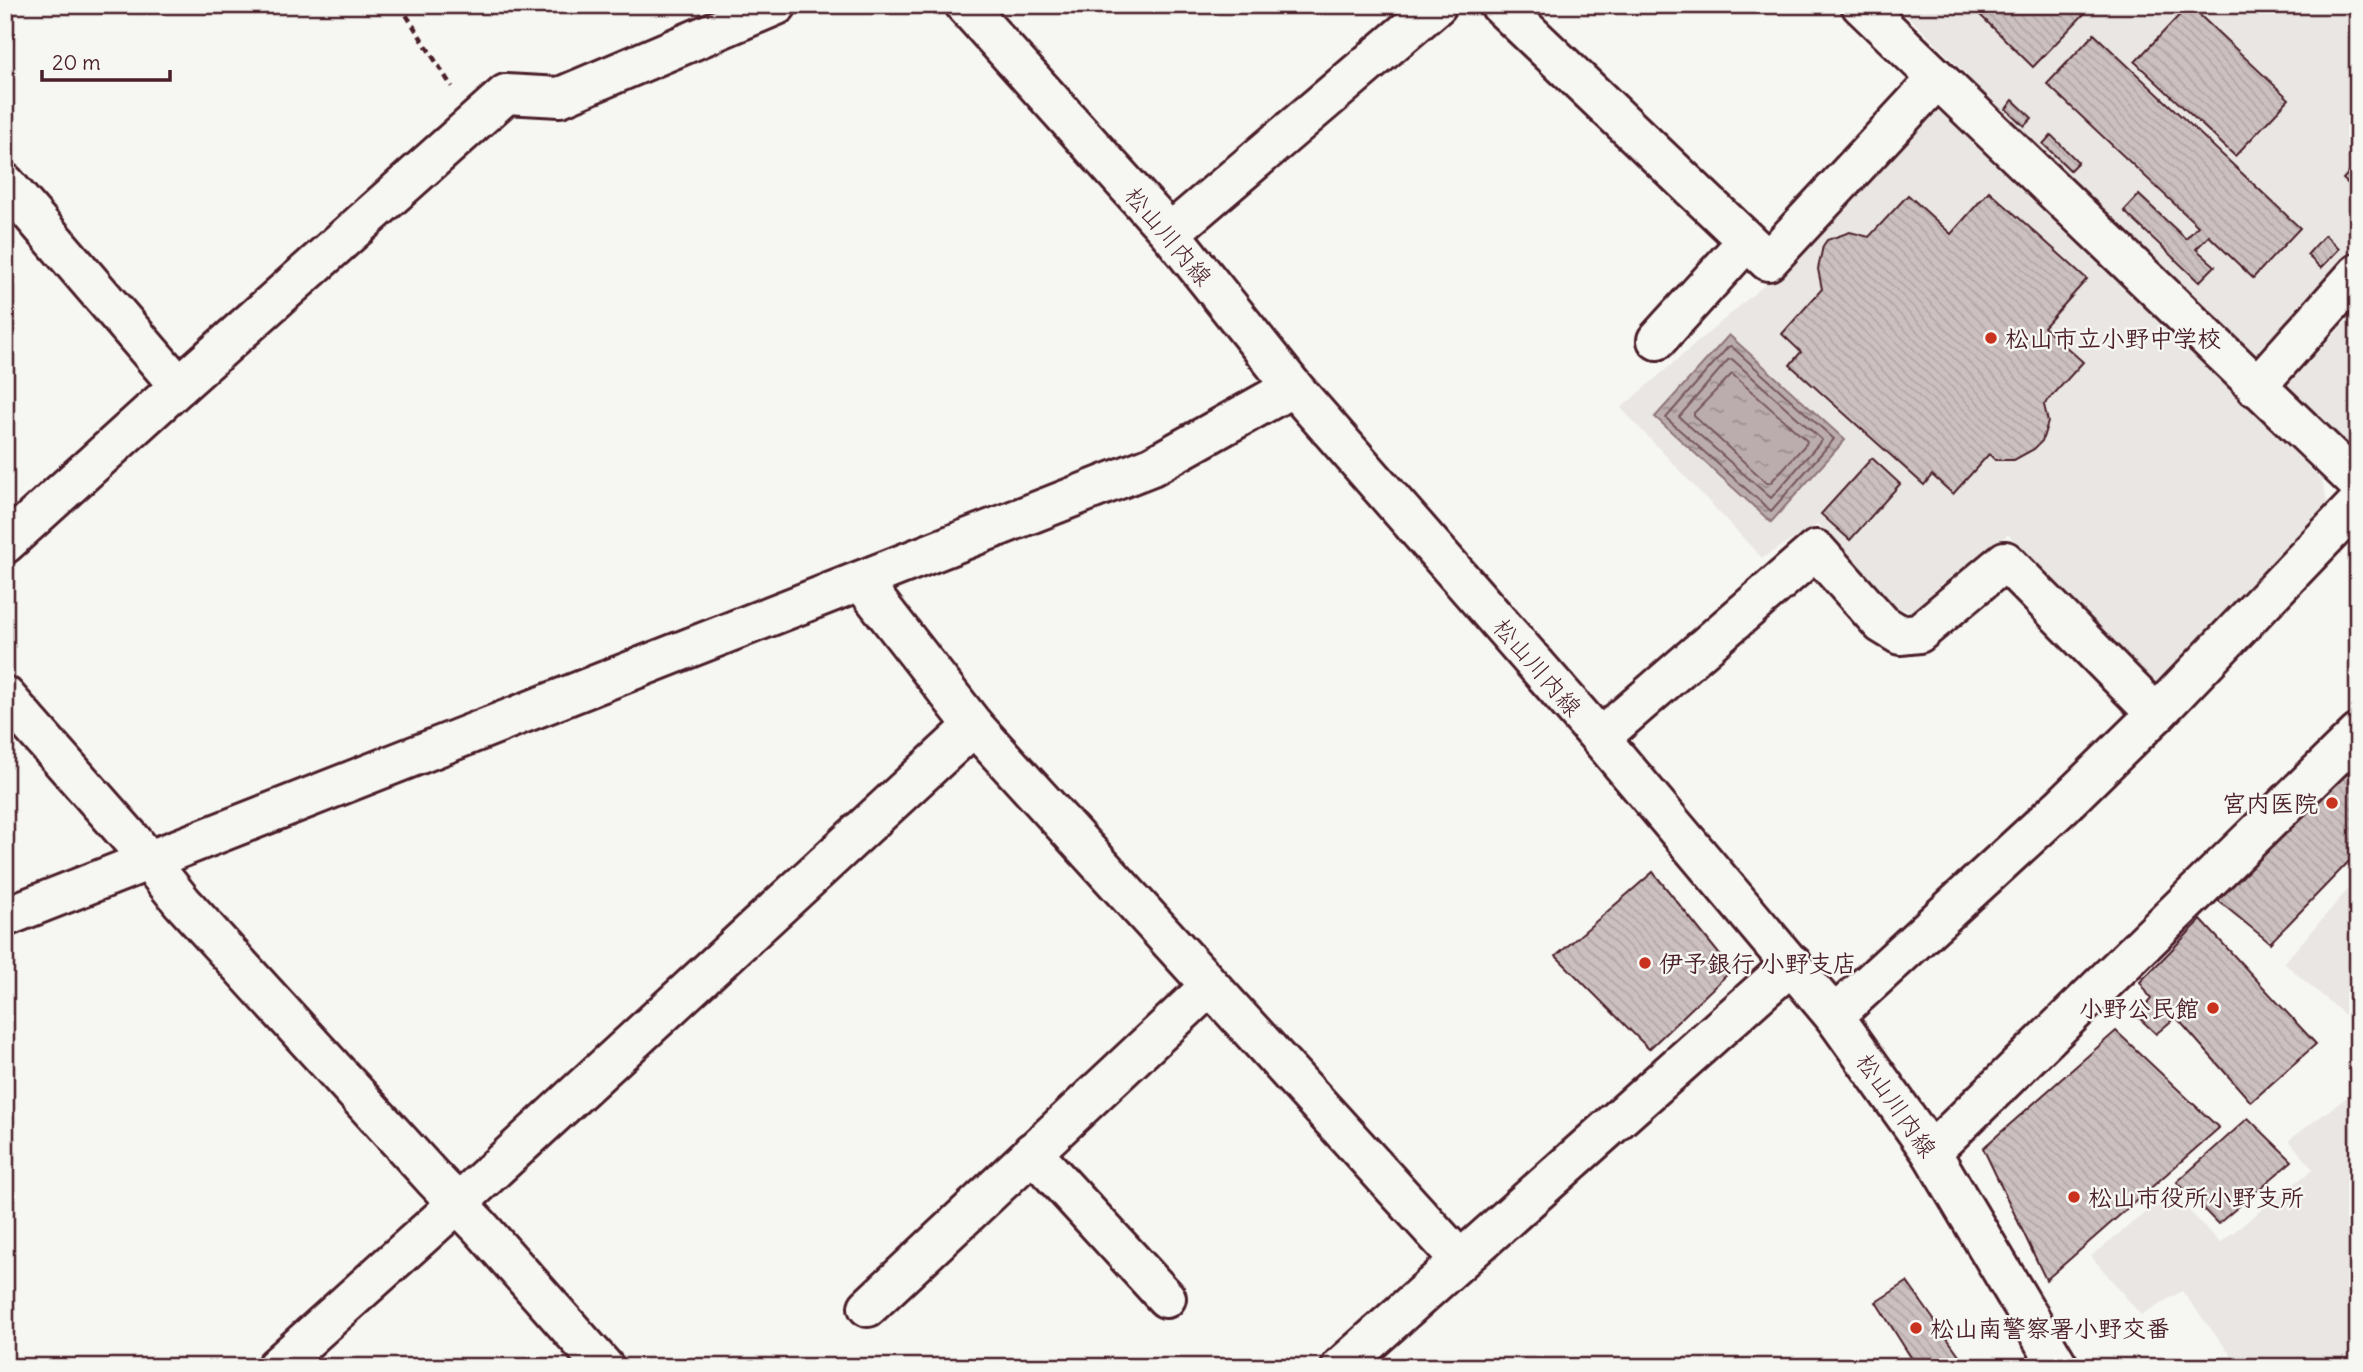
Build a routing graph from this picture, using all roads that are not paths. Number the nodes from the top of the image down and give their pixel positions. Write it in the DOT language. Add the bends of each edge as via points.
graph roads {
  1 [pos="778,5"];
  2 [pos="965,5"];
  3 [pos="1437,5"];
  4 [pos="1500,5"];
  5 [pos="1861,5"];
  6 [pos="1937,79"];
  7 [pos="5,183"];
  8 [pos="1170,233"];
  9 [pos="1746,242"];
  10 [pos="2358,273"];
  11 [pos="1657,340"];
  12 [pos="180,386"];
  13 [pos="1293,387"];
  14 [pos="2256,387"];
  15 [pos="2358,483"];
  16 [pos="2358,503"];
  17 [pos="5,544"];
  18 [pos="861,581"];
  19 [pos="5,696"];
  20 [pos="2156,714"];
  21 [pos="974,726"];
  22 [pos="2358,734"];
  23 [pos="1600,738"];
  24 [pos="150,861"];
  25 [pos="5,917"];
  26 [pos="1791,964"];
  27 [pos="1210,986"];
  28 [pos="1834,1016"];
  29 [pos="1032,1152"];
  30 [pos="1931,1152"];
  31 [pos="457,1204"];
  32 [pos="1460,1260"];
  33 [pos="1166,1298"];
  34 [pos="868,1307"];
  35 [pos="276,1367"];
  36 [pos="604,1367"];
  37 [pos="1341,1367"];
  38 [pos="2059,1367"];
  1 -- 12 [label="street" via="559,97 506,94"];
  2 -- 8 [label="street, 松山川内線"];
  3 -- 8 [label="street"];
  4 -- 9 [label="street"];
  5 -- 6 [label="street"];
  6 -- 9 [label="street" via="1768,261"];
  6 -- 14 [label="street"];
  7 -- 12 [label="street"];
  8 -- 13 [label="street, 松山川内線"];
  9 -- 11 [label="street"];
  10 -- 14 [label="street"];
  12 -- 17 [label="street"];
  13 -- 18 [label="street" via="1152,466"];
  13 -- 23 [label="street, 松山川内線"];
  14 -- 15 [label="street"];
  16 -- 20 [label="street"];
  18 -- 21 [label="street"];
  18 -- 24 [label="street"];
  19 -- 24 [label="street"];
  20 -- 23 [label="street" via="2005,561 1919,633 1900,635 1882,624 1816,550"];
  20 -- 28 [label="street"];
  21 -- 27 [label="street"];
  21 -- 31 [label="street"];
  22 -- 30 [label="street"];
  23 -- 26 [label="street, 松山川内線"];
  24 -- 25 [label="street"];
  24 -- 31 [label="street"];
  26 -- 28 [label="street, 松山川内線"];
  26 -- 32 [label="street"];
  27 -- 29 [label="street"];
  27 -- 32 [label="street"];
  28 -- 30 [label="street, 松山川内線"];
  29 -- 33 [label="street"];
  29 -- 34 [label="street"];
  30 -- 38 [label="street, 松山川内線"];
  31 -- 35 [label="street"];
  31 -- 36 [label="street"];
  32 -- 37 [label="street"];
}
